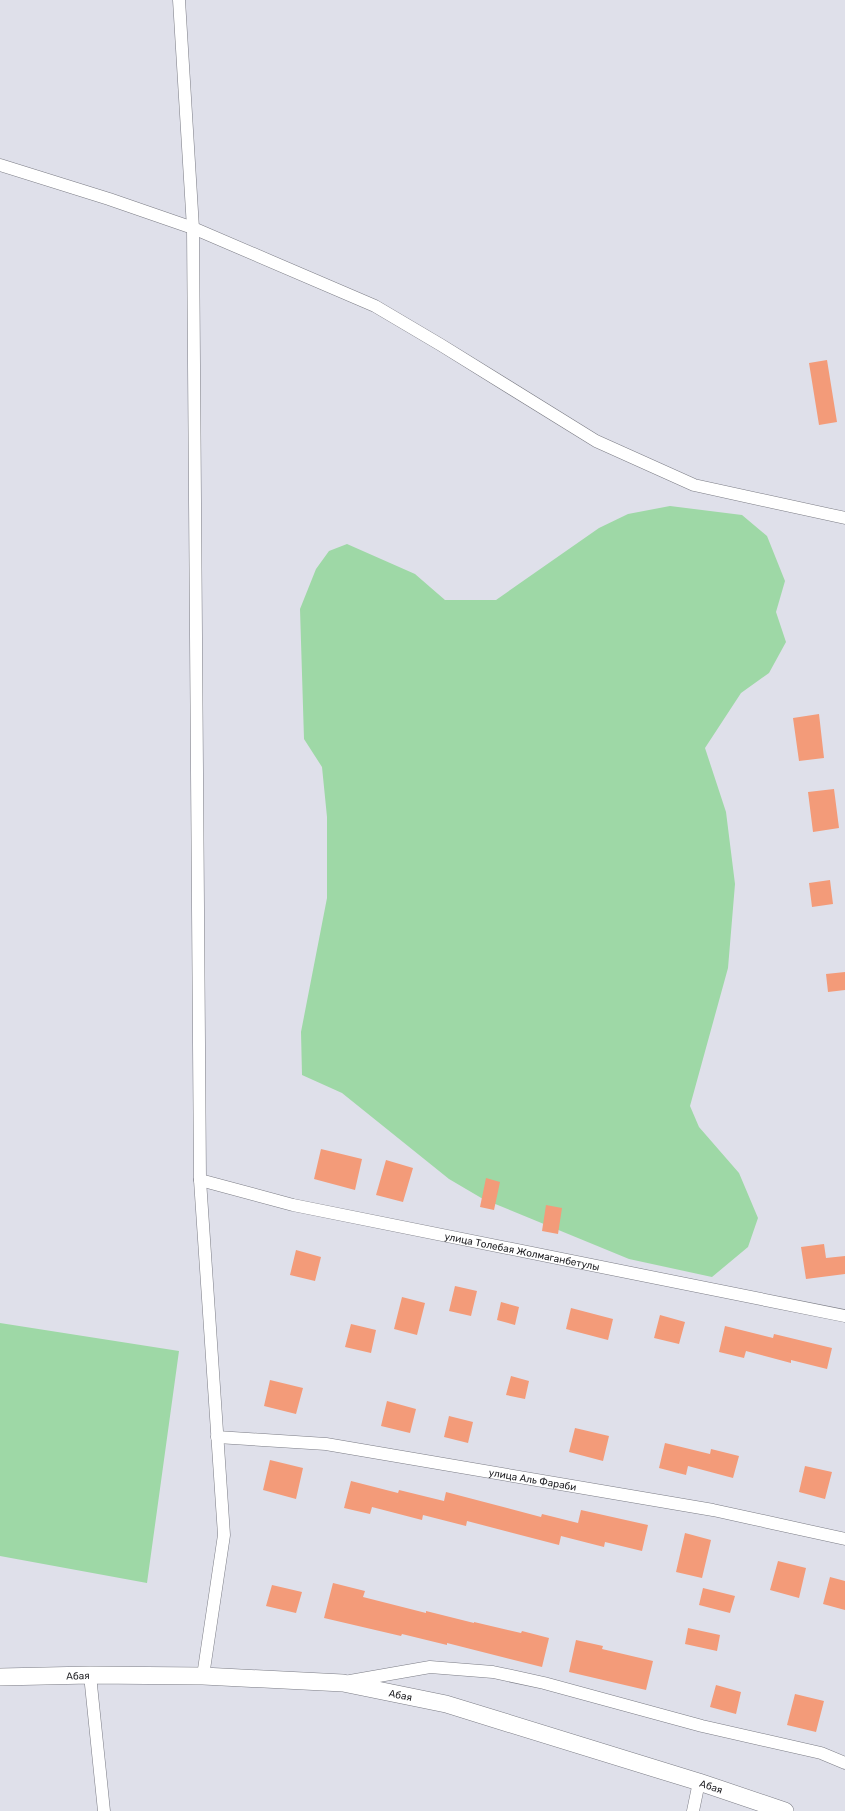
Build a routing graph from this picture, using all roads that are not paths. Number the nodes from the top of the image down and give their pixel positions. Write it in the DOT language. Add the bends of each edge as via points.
graph roads {
  1 [pos="179,0"];
  2 [pos="0,165"];
  3 [pos="193,228"];
  4 [pos="845,518"];
  5 [pos="200,1180"];
  6 [pos="845,1316"];
  7 [pos="217,1437"];
  8 [pos="845,1539"];
  9 [pos="90,1675"];
  10 [pos="203,1676"];
  11 [pos="0,1677"];
  12 [pos="343,1683"];
  13 [pos="845,1763"];
  14 [pos="699,1782"];
  15 [pos="104,1811"];
  16 [pos="693,1811"];
  17 [pos="785,1811"];
  1 -- 3 [label="street"];
  2 -- 3 [label="street" via="109,198"];
  3 -- 4 [label="street" via="375,306 596,441 694,485"];
  3 -- 5 [label="street"];
  5 -- 6 [label="street, улица Толебая Жолмаганбетулы" via="293,1206"];
  5 -- 7 [label="street"];
  7 -- 8 [label="street, улица Аль Фараби" via="326,1444 713,1510"];
  7 -- 10 [label="street" via="224,1535"];
  9 -- 10 [label="street, Абая"];
  9 -- 11 [label="street, Абая"];
  9 -- 15 [label="street"];
  10 -- 12 [label="street, Абая"];
  12 -- 13 [label="street" via="430,1667 493,1672 544,1683 702,1726 821,1753"];
  12 -- 14 [label="street, Абая" via="446,1704"];
  14 -- 16 [label="street"];
  14 -- 17 [label="street, Абая"];
}
